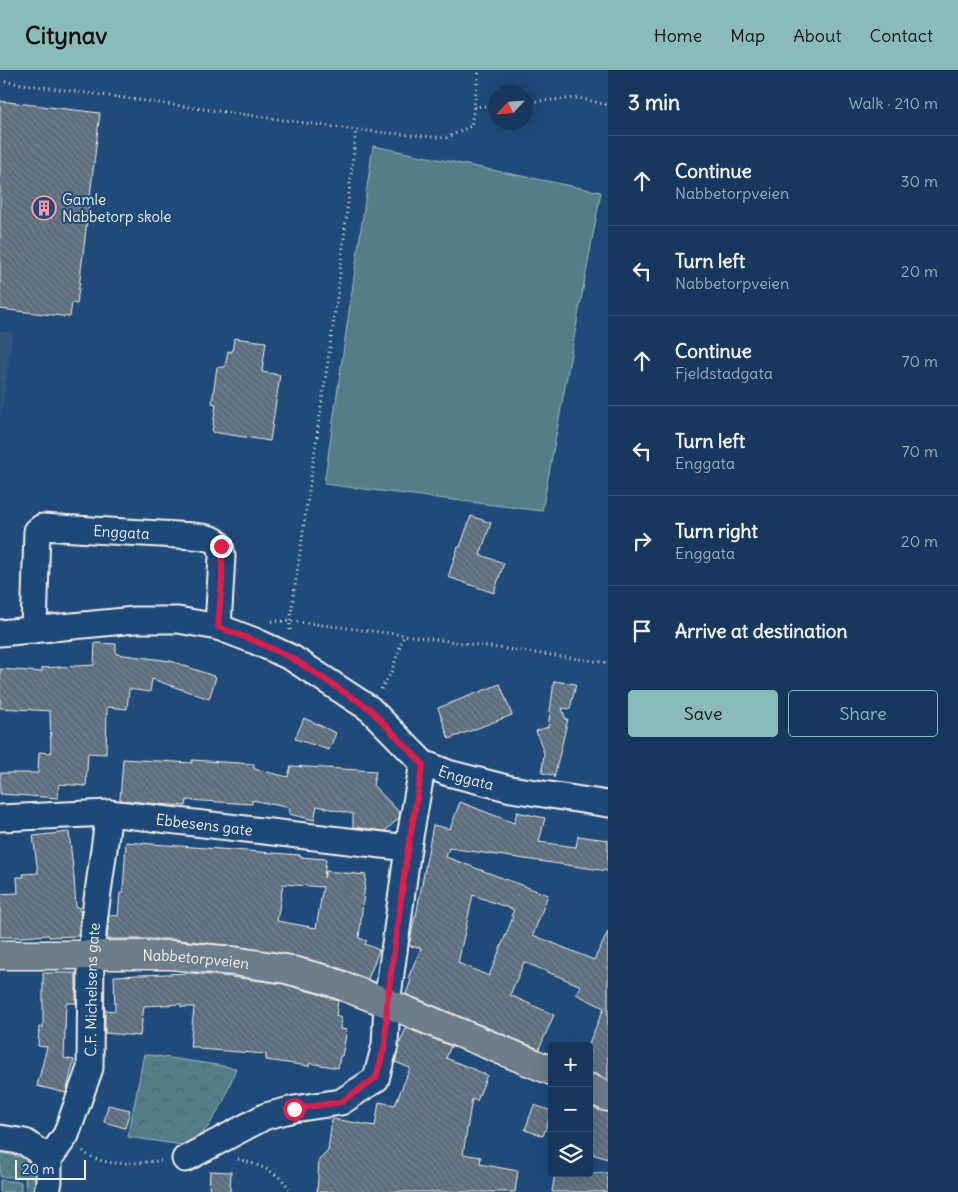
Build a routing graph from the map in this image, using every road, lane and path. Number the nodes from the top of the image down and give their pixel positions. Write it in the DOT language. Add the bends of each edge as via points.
graph roads {
  1 [pos="479,70"];
  2 [pos="0,81"];
  3 [pos="533,101"];
  4 [pos="608,105"];
  5 [pos="488,106"];
  6 [pos="474,107"];
  7 [pos="356,130"];
  8 [pos="265,620"];
  9 [pos="290,621"];
  10 [pos="218,627"];
  11 [pos="34,630"];
  12 [pos="0,634"];
  13 [pos="404,635"];
  14 [pos="292,658"];
  15 [pos="608,663"];
  16 [pos="370,709"];
  17 [pos="423,764"];
  18 [pos="608,804"];
  19 [pos="109,812"];
  20 [pos="0,818"];
  21 [pos="408,848"];
  22 [pos="91,954"];
  23 [pos="0,955"];
  24 [pos="387,1003"];
  25 [pos="548,1069"];
  26 [pos="593,1090"];
  27 [pos="608,1096"];
  28 [pos="66,1135"];
  29 [pos="0,1138"];
  30 [pos="219,1141"];
  31 [pos="49,1159"];
  32 [pos="185,1159"];
  33 [pos="47,1192"];
  34 [pos="291,1192"];
  1 -- 6 [label="path"];
  2 -- 7 [label="path"];
  3 -- 4 [label="path" via="578,98"];
  5 -- 6 [label="path"];
  6 -- 7 [label="path" via="471,126 446,138"];
  7 -- 9 [label="path" via="338,291"];
  8 -- 9 [label="path"];
  9 -- 13 [label="path"];
  9 -- 14 [label="path"];
  10 -- 11 [label="street, Enggata" via="178,620 136,620"];
  10 -- 11 [label="street, Enggata" via="222,550 217,541 194,536 42,527 37,531"];
  10 -- 14 [label="street, Enggata"];
  11 -- 12 [label="street, Enggata"];
  13 -- 15 [label="path"];
  13 -- 16 [label="path" via="391,673"];
  14 -- 16 [label="street, Enggata"];
  16 -- 17 [label="street, Enggata"];
  17 -- 18 [label="street, Enggata" via="511,789"];
  17 -- 21 [label="street"];
  19 -- 20 [label="street, Ebbesens gate"];
  19 -- 21 [label="street, Ebbesens gate"];
  19 -- 22 [label="street, C.F. Michelsens gate"];
  21 -- 24 [label="street"];
  22 -- 23 [label="main road, Nabbetorpveien"];
  22 -- 24 [label="main road, Nabbetorpveien" via="171,955 277,968 327,980"];
  22 -- 28 [label="street, C.F. Michelsens gate" via="90,1068"];
  24 -- 25 [label="main road, Nabbetorpveien"];
  24 -- 30 [label="street" via="385,1045 376,1078 341,1102 266,1116"];
  26 -- 27 [label="main road"];
  28 -- 31 [label="street, C.F. Michelsens gate"];
  28 -- 32 [label="path" via="88,1155 103,1161 124,1163"];
  29 -- 31 [label="street" via="25,1142"];
  30 -- 32 [label="street"];
  30 -- 34 [label="path" via="232,1157 278,1175"];
  31 -- 33 [label="street"];
}
